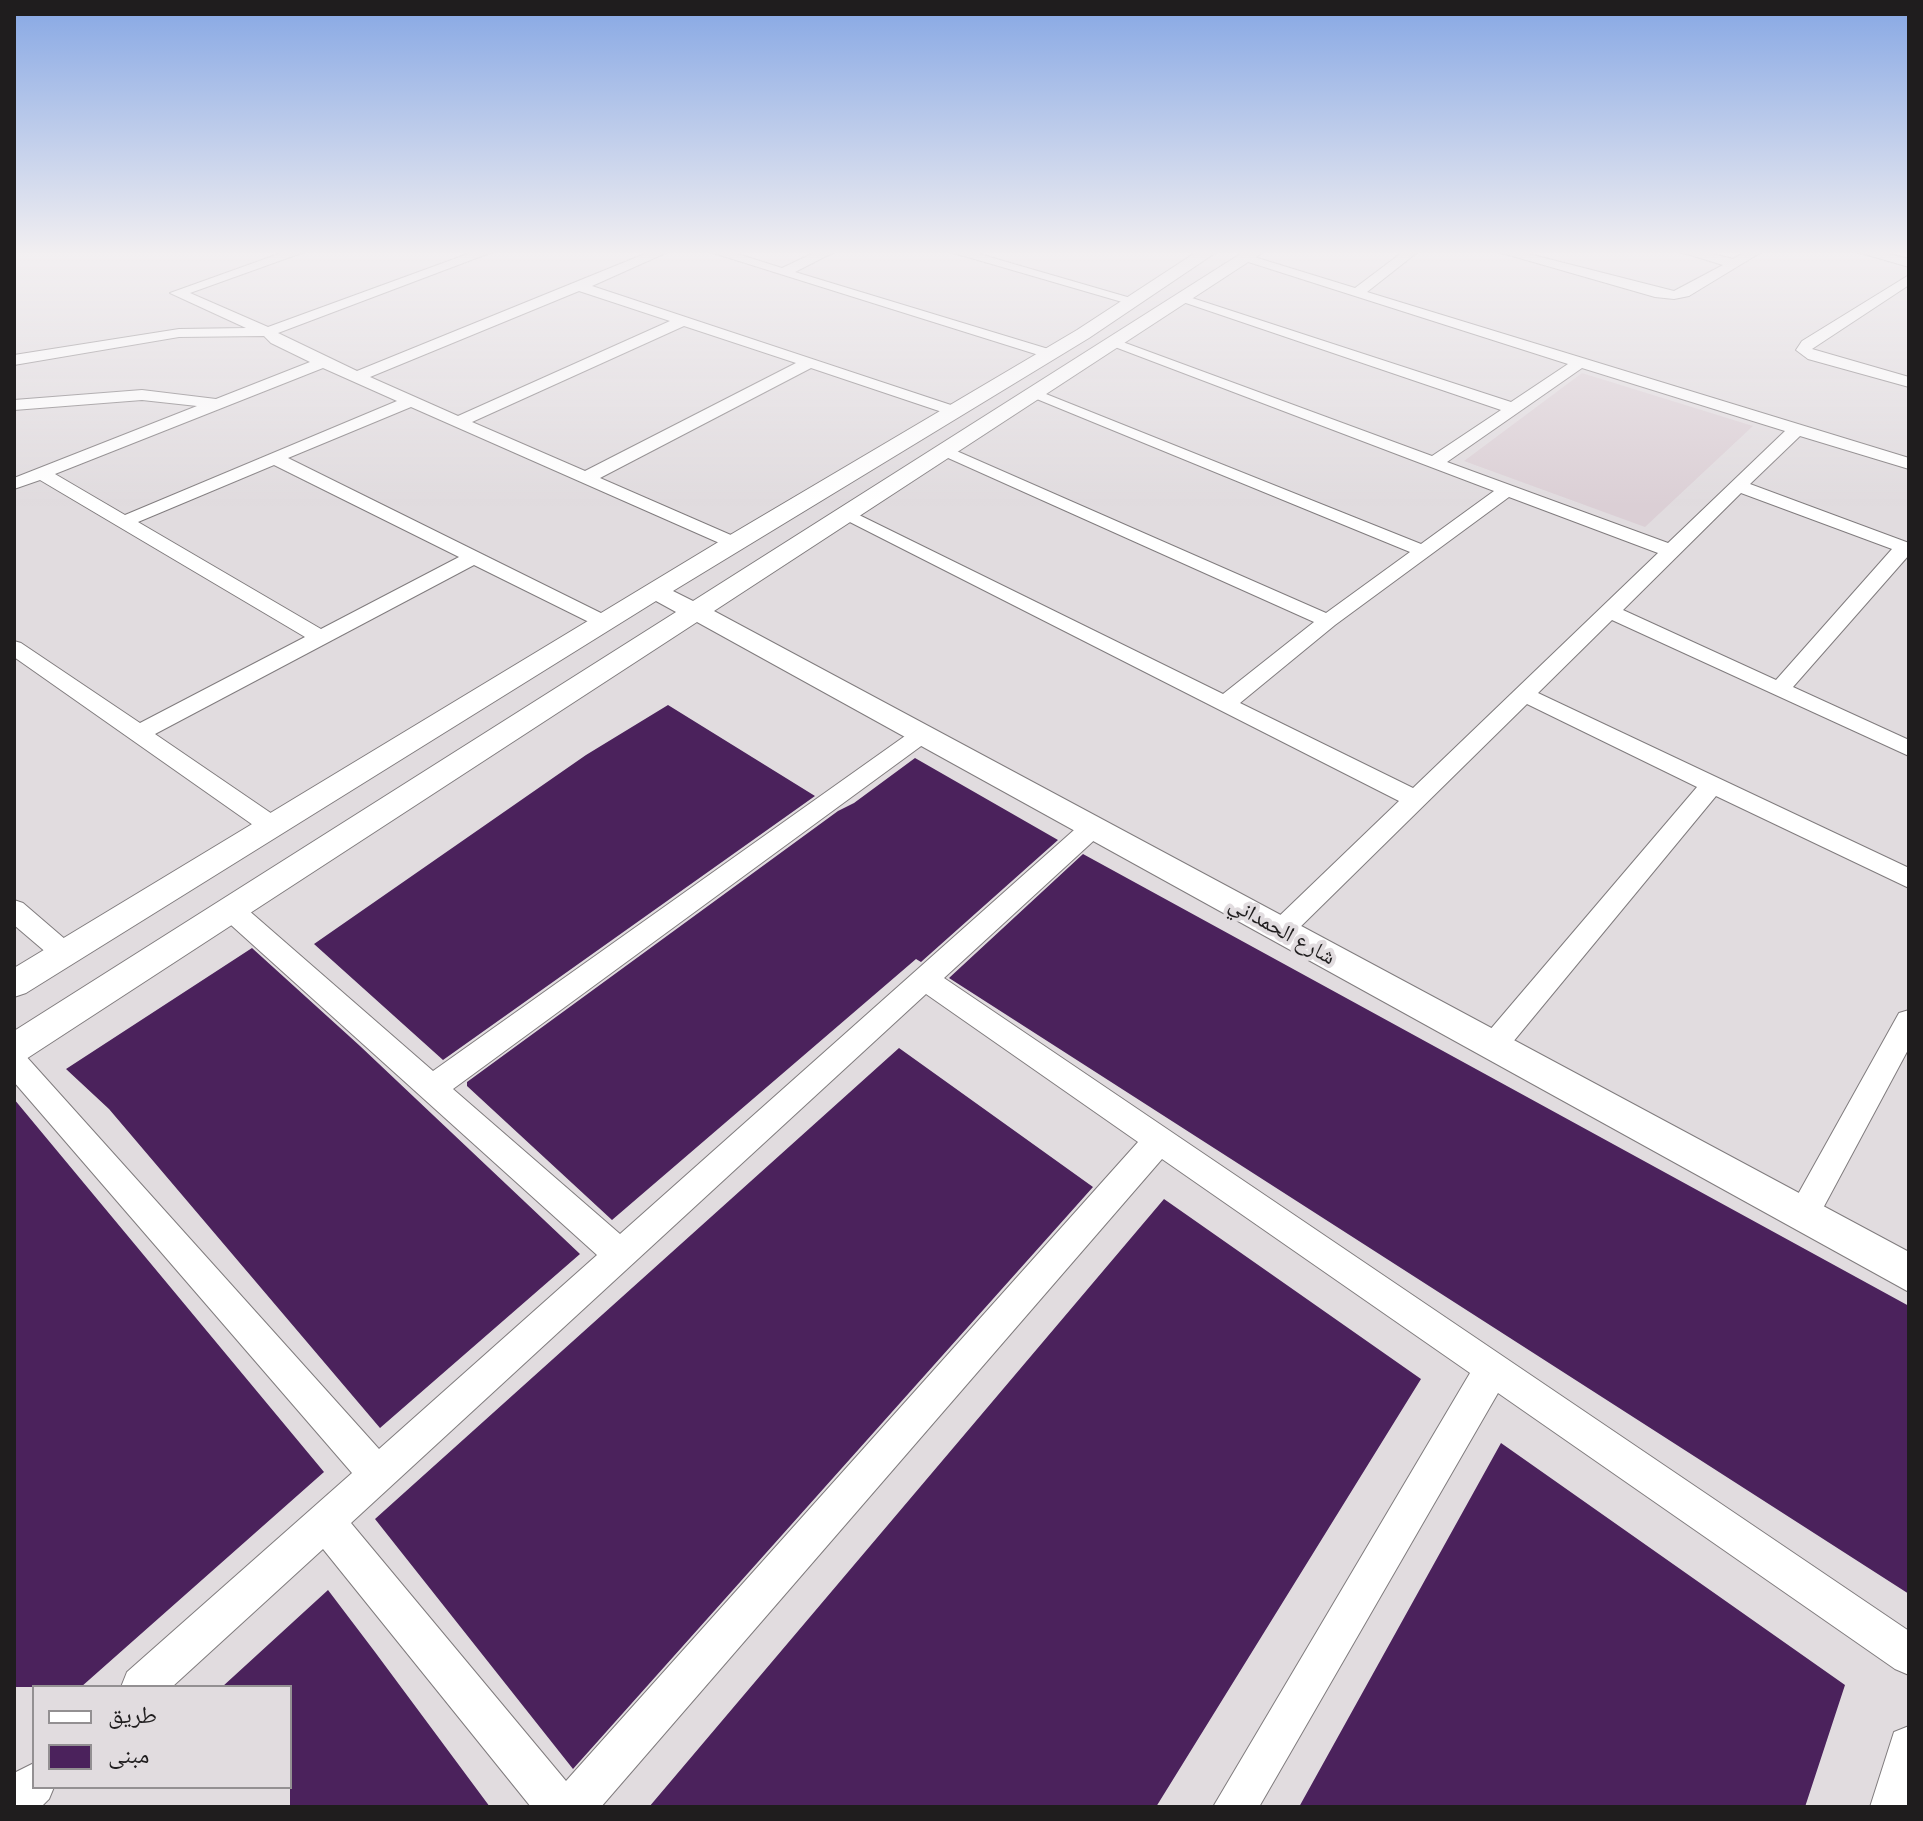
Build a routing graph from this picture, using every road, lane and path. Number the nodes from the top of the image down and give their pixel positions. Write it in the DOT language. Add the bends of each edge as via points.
graph roads {
  1 [pos="161,336"];
  2 [pos="272,336"];
  3 [pos="457,336"];
  4 [pos="649,336"];
  5 [pos="727,336"];
  6 [pos="991,336"];
  7 [pos="1079,336"];
  8 [pos="1128,336"];
  9 [pos="1293,336"];
  10 [pos="1497,336"];
  11 [pos="1820,336"];
  12 [pos="1115,344"];
  13 [pos="1050,354"];
  14 [pos="14,360"];
  15 [pos="323,362"];
  16 [pos="1581,362"];
  17 [pos="809,363"];
  18 [pos="357,377"];
  19 [pos="1909,382"];
  20 [pos="1035,395"];
  21 [pos="410,401"];
  22 [pos="218,403"];
  23 [pos="17,405"];
  24 [pos="1512,408"];
  25 [pos="954,411"];
  26 [pos="458,422"];
  27 [pos="1797,429"];
  28 [pos="946,453"];
  29 [pos="274,458"];
  30 [pos="1434,463"];
  31 [pos="1909,464"];
  32 [pos="41,473"];
  33 [pos="586,478"];
  34 [pos="14,484"];
  35 [pos="1738,486"];
  36 [pos="1507,490"];
  37 [pos="847,516"];
  38 [pos="123,522"];
  39 [pos="733,543"];
  40 [pos="1906,548"];
  41 [pos="1423,551"];
  42 [pos="1671,551"];
  43 [pos="474,557"];
  44 [pos="654,591"];
  45 [pos="1609,611"];
  46 [pos="697,612"];
  47 [pos="1328,621"];
  48 [pos="604,622"];
  49 [pos="321,638"];
  50 [pos="14,647"];
  51 [pos="1780,689"];
  52 [pos="1523,694"];
  53 [pos="1226,703"];
  54 [pos="139,733"];
  55 [pos="920,736"];
  56 [pos="1909,749"];
  57 [pos="1713,784"];
  58 [pos="1415,799"];
  59 [pos="272,826"];
  60 [pos="1092,828"];
  61 [pos="1909,879"];
  62 [pos="230,909"];
  63 [pos="14,910"];
  64 [pos="1281,930"];
  65 [pos="64,953"];
  66 [pos="924,979"];
  67 [pos="14,984"];
  68 [pos="1909,1021"];
  69 [pos="1493,1046"];
  70 [pos="14,1049"];
  71 [pos="14,1062"];
  72 [pos="432,1088"];
  73 [pos="1159,1140"];
  74 [pos="1803,1215"];
  75 [pos="619,1254"];
  76 [pos="1909,1273"];
  77 [pos="1492,1369"];
  78 [pos="377,1474"];
  79 [pos="325,1521"];
  80 [pos="1909,1655"];
  81 [pos="144,1685"];
  82 [pos="1909,1747"];
  83 [pos="32,1786"];
  84 [pos="14,1802"];
  85 [pos="559,1807"];
  86 [pos="572,1807"];
  87 [pos="1235,1807"];
  88 [pos="1892,1807"];
  1 -- 14 [label="street"];
  2 -- 15 [label="street"];
  3 -- 18 [label="street"];
  4 -- 26 [label="street"];
  5 -- 17 [label="street"];
  6 -- 13 [label="street"];
  7 -- 13 [label="street"];
  8 -- 12 [label="street"];
  9 -- 24 [label="street"];
  10 -- 16 [label="street"];
  11 -- 19 [label="street" via="1804,350"];
  12 -- 20 [label="street"];
  12 -- 30 [label="street"];
  13 -- 25 [label="street"];
  15 -- 18 [label="street"];
  15 -- 22 [label="street"];
  16 -- 24 [label="street"];
  16 -- 27 [label="street"];
  17 -- 25 [label="street"];
  17 -- 33 [label="street"];
  18 -- 21 [label="street"];
  20 -- 28 [label="street"];
  20 -- 41 [label="street"];
  21 -- 26 [label="street"];
  21 -- 29 [label="street"];
  22 -- 23 [label="street" via="142,395"];
  22 -- 32 [label="street"];
  24 -- 30 [label="street"];
  25 -- 39 [label="street"];
  26 -- 33 [label="street"];
  27 -- 31 [label="street"];
  27 -- 35 [label="street"];
  28 -- 37 [label="street"];
  28 -- 47 [label="street"];
  29 -- 38 [label="street"];
  29 -- 43 [label="street"];
  30 -- 36 [label="street"];
  32 -- 34 [label="street"];
  32 -- 38 [label="street"];
  33 -- 39 [label="street"];
  35 -- 40 [label="street"];
  35 -- 42 [label="street"];
  36 -- 41 [label="street"];
  36 -- 42 [label="street"];
  37 -- 46 [label="street"];
  37 -- 53 [label="street"];
  38 -- 49 [label="street"];
  39 -- 44 [label="street"];
  40 -- 51 [label="street"];
  41 -- 47 [label="street"];
  42 -- 45 [label="street"];
  43 -- 48 [label="street"];
  43 -- 49 [label="street"];
  44 -- 46 [label="street, شارع الحمداني"];
  44 -- 48 [label="street"];
  45 -- 51 [label="street"];
  45 -- 52 [label="street"];
  46 -- 55 [label="street, شارع الحمداني"];
  46 -- 62 [label="street"];
  47 -- 53 [label="street"];
  48 -- 59 [label="street"];
  49 -- 54 [label="street"];
  50 -- 54 [label="street"];
  51 -- 56 [label="street"];
  52 -- 57 [label="street"];
  52 -- 58 [label="street"];
  53 -- 58 [label="street"];
  54 -- 59 [label="street"];
  55 -- 60 [label="street, شارع الحمداني"];
  55 -- 72 [label="street"];
  57 -- 61 [label="street"];
  57 -- 69 [label="street"];
  58 -- 64 [label="street"];
  59 -- 65 [label="street"];
  60 -- 64 [label="street, شارع الحمداني"];
  60 -- 66 [label="street"];
  62 -- 70 [label="street"];
  62 -- 72 [label="street"];
  63 -- 65 [label="street"];
  64 -- 69 [label="street, شارع الحمداني"];
  65 -- 67 [label="street"];
  66 -- 73 [label="street"];
  66 -- 75 [label="street"];
  68 -- 74 [label="street"];
  69 -- 74 [label="street, شارع الحمداني"];
  71 -- 78 [label="street"];
  72 -- 75 [label="street"];
  73 -- 77 [label="street"];
  73 -- 86 [label="street"];
  74 -- 76 [label="street, شارع الحمداني"];
  75 -- 78 [label="street"];
  77 -- 80 [label="street"];
  77 -- 87 [label="street"];
  78 -- 79 [label="street"];
  79 -- 81 [label="street"];
  79 -- 85 [label="street"];
  82 -- 88 [label="street"];
  83 -- 84 [label="street"];
}
